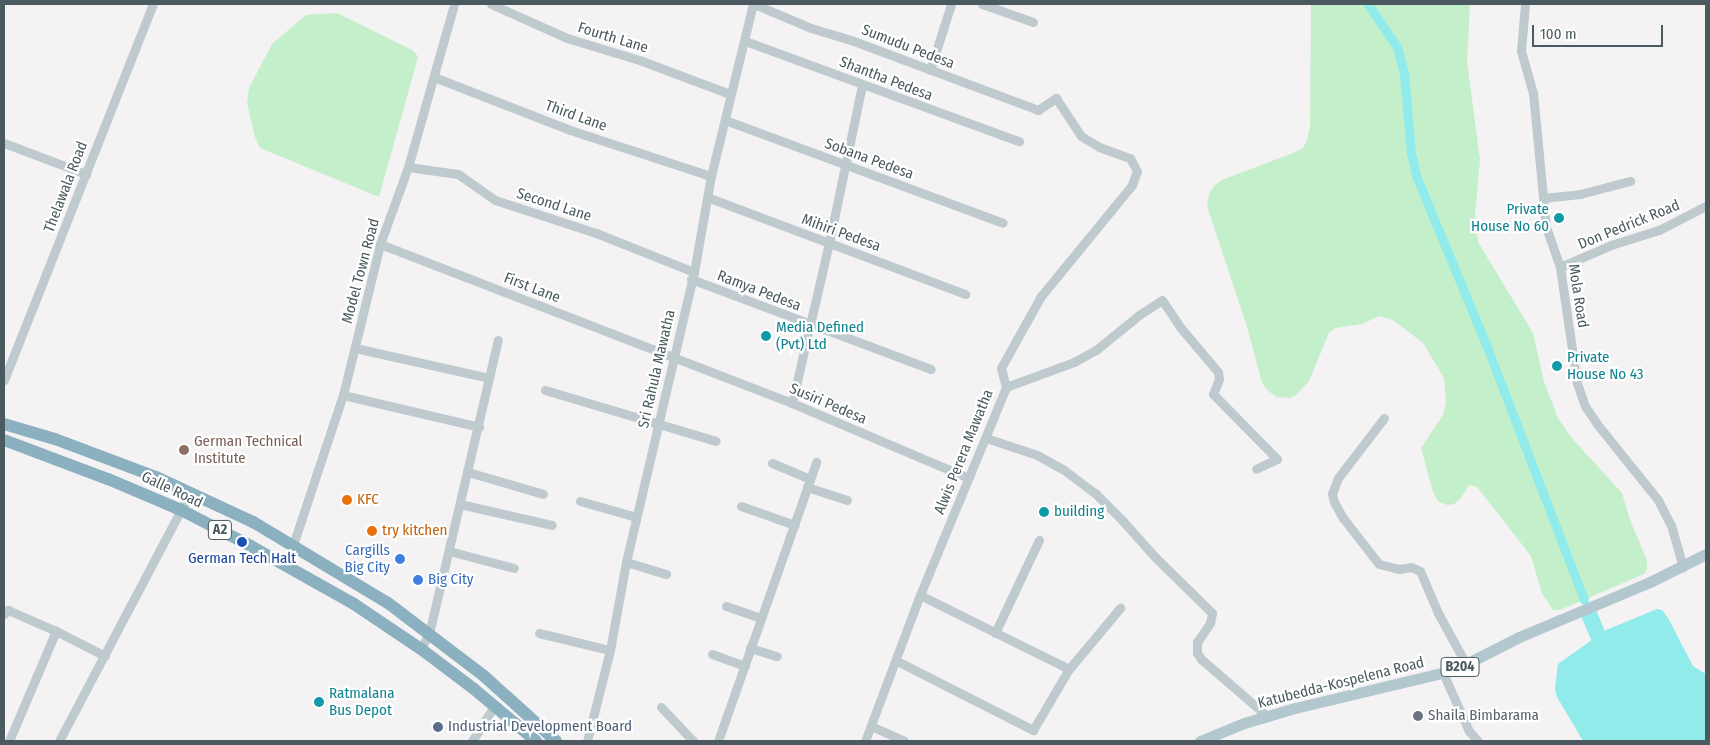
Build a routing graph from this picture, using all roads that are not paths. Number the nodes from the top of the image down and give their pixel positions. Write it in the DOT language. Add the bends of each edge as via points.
graph roads {
  1 [pos="153,4"];
  2 [pos="454,4"];
  3 [pos="491,4"];
  4 [pos="754,4"];
  5 [pos="951,4"];
  6 [pos="982,4"];
  7 [pos="1525,4"];
  8 [pos="1032,22"];
  9 [pos="745,41"];
  10 [pos="930,70"];
  11 [pos="434,77"];
  12 [pos="862,85"];
  13 [pos="730,94"];
  14 [pos="725,120"];
  15 [pos="1019,141"];
  16 [pos="4,143"];
  17 [pos="846,166"];
  18 [pos="408,167"];
  19 [pos="86,174"];
  20 [pos="711,176"];
  21 [pos="1630,181"];
  22 [pos="707,197"];
  23 [pos="1543,198"];
  24 [pos="1706,206"];
  25 [pos="1003,223"];
  26 [pos="829,243"];
  27 [pos="380,244"];
  28 [pos="1560,267"];
  29 [pos="692,276"];
  30 [pos="965,294"];
  31 [pos="809,324"];
  32 [pos="498,340"];
  33 [pos="354,348"];
  34 [pos="674,358"];
  35 [pos="931,369"];
  36 [pos="489,378"];
  37 [pos="4,380"];
  38 [pos="1006,387"];
  39 [pos="545,390"];
  40 [pos="344,395"];
  41 [pos="792,403"];
  42 [pos="1384,418"];
  43 [pos="4,424"];
  44 [pos="659,424"];
  45 [pos="479,427"];
  46 [pos="986,438"];
  47 [pos="4,440"];
  48 [pos="716,441"];
  49 [pos="816,462"];
  50 [pos="772,463"];
  51 [pos="1256,469"];
  52 [pos="468,472"];
  53 [pos="969,478"];
  54 [pos="809,483"];
  55 [pos="190,493"];
  56 [pos="543,494"];
  57 [pos="847,500"];
  58 [pos="580,501"];
  59 [pos="460,504"];
  60 [pos="741,506"];
  61 [pos="181,510"];
  62 [pos="636,517"];
  63 [pos="552,525"];
  64 [pos="795,526"];
  65 [pos="1039,540"];
  66 [pos="293,545"];
  67 [pos="448,551"];
  68 [pos="1706,554"];
  69 [pos="626,562"];
  70 [pos="1683,567"];
  71 [pos="514,568"];
  72 [pos="666,574"];
  73 [pos="920,595"];
  74 [pos="726,606"];
  75 [pos="1120,608"];
  76 [pos="4,614"];
  77 [pos="760,618"];
  78 [pos="56,631"];
  79 [pos="429,633"];
  80 [pos="539,633"];
  81 [pos="995,633"];
  82 [pos="750,648"];
  83 [pos="421,649"];
  84 [pos="610,650"];
  85 [pos="712,654"];
  86 [pos="105,656"];
  87 [pos="777,656"];
  88 [pos="897,661"];
  89 [pos="1466,664"];
  90 [pos="744,666"];
  91 [pos="1069,669"];
  92 [pos="1443,673"];
  93 [pos="494,706"];
  94 [pos="661,707"];
  95 [pos="1267,716"];
  96 [pos="871,726"];
  97 [pos="9,741"];
  98 [pos="59,741"];
  99 [pos="472,741"];
  100 [pos="536,741"];
  101 [pos="556,741"];
  102 [pos="588,741"];
  103 [pos="693,741"];
  104 [pos="718,741"];
  105 [pos="865,741"];
  106 [pos="904,741"];
  107 [pos="1200,741"];
  108 [pos="1478,741"];
  1 -- 19 [label="street, Thelawala Road"];
  2 -- 11 [label="street, Model Town Road"];
  3 -- 13 [label="street, Fourth Lane" via="567,38 642,61"];
  4 -- 9 [label="street, Sri Rahula Mawatha"];
  4 -- 10 [label="street, Sumudu Pedesa"];
  5 -- 10 [label="street"];
  6 -- 8 [label="street"];
  7 -- 23 [label="street, Mola Road" via="1521,51 1537,116"];
  9 -- 12 [label="street, Shantha Pedesa"];
  9 -- 13 [label="street, Sri Rahula Mawatha"];
  10 -- 38 [label="street, Sumudu Pedesa" via="1038,110 1056,98 1081,136 1099,148 1130,158 1137,171 1132,185 1041,296 1001,368"];
  11 -- 18 [label="street, Model Town Road"];
  11 -- 20 [label="street, Third Lane" via="570,130"];
  12 -- 15 [label="street, Shantha Pedesa"];
  12 -- 17 [label="street"];
  13 -- 14 [label="street, Sri Rahula Mawatha"];
  14 -- 17 [label="street, Sobana Pedesa"];
  14 -- 20 [label="street, Sri Rahula Mawatha"];
  16 -- 19 [label="street"];
  17 -- 25 [label="street, Sobana Pedesa"];
  17 -- 26 [label="street"];
  18 -- 27 [label="street, Model Town Road"];
  18 -- 29 [label="street, Second Lane" via="458,174 495,200 596,233"];
  19 -- 37 [label="street, Thelawala Road"];
  20 -- 22 [label="street, Sri Rahula Mawatha"];
  21 -- 23 [label="street" via="1580,194"];
  22 -- 26 [label="street, Mihiri Pedesa"];
  22 -- 29 [label="street, Sri Rahula Mawatha"];
  23 -- 28 [label="street, Mola Road" via="1546,227"];
  24 -- 28 [label="street, Don Pedrick Road" via="1659,230"];
  26 -- 30 [label="street, Mihiri Pedesa"];
  26 -- 31 [label="street"];
  27 -- 33 [label="street, Model Town Road"];
  27 -- 34 [label="street, First Lane"];
  28 -- 70 [label="street, Mola Road" via="1576,384 1585,406 1658,500 1671,525"];
  29 -- 31 [label="street, Ramya Pedesa"];
  29 -- 34 [label="street, Sri Rahula Mawatha"];
  31 -- 35 [label="street, Ramya Pedesa"];
  31 -- 41 [label="street"];
  32 -- 36 [label="street"];
  33 -- 36 [label="street"];
  33 -- 40 [label="street, Model Town Road"];
  34 -- 41 [label="street, Susiri Pedesa"];
  34 -- 44 [label="street, Sri Rahula Mawatha"];
  36 -- 45 [label="street"];
  38 -- 46 [label="street, Alwis Perera Mawatha"];
  38 -- 51 [label="street, Alwis Perera Mawatha" via="1074,362 1096,350 1162,300 1218,372 1214,394 1277,459"];
  39 -- 44 [label="street"];
  40 -- 45 [label="street"];
  40 -- 66 [label="street, Model Town Road"];
  41 -- 53 [label="street, Susiri Pedesa"];
  42 -- 89 [label="street" via="1338,478 1332,494 1334,502 1379,564 1420,571"];
  43 -- 55 [label="highway, Galle Road / A2" via="98,455"];
  44 -- 48 [label="street"];
  44 -- 62 [label="street, Sri Rahula Mawatha"];
  45 -- 52 [label="street"];
  46 -- 53 [label="street, Alwis Perera Mawatha"];
  46 -- 95 [label="street" via="1052,463 1081,481 1109,507 1212,613 1196,649 1201,659"];
  47 -- 61 [label="highway, Galle Road / A2"];
  49 -- 54 [label="street"];
  50 -- 54 [label="street"];
  52 -- 56 [label="street"];
  52 -- 59 [label="street"];
  53 -- 73 [label="street, Alwis Perera Mawatha"];
  54 -- 57 [label="street"];
  54 -- 64 [label="street"];
  55 -- 61 [label="street"];
  55 -- 66 [label="highway, Galle Road / A2" via="253,522"];
  58 -- 62 [label="street"];
  59 -- 63 [label="street"];
  59 -- 67 [label="street"];
  60 -- 64 [label="street"];
  61 -- 83 [label="highway, Galle Road / A2" via="354,604"];
  61 -- 86 [label="street"];
  62 -- 69 [label="street, Sri Rahula Mawatha"];
  64 -- 77 [label="street"];
  65 -- 81 [label="street"];
  66 -- 79 [label="highway, Galle Road / A2" via="388,603"];
  67 -- 71 [label="street"];
  67 -- 79 [label="street"];
  68 -- 70 [label="main road, Katubedda-Kospelena Road / B204"];
  69 -- 72 [label="street"];
  69 -- 84 [label="street, Sri Rahula Mawatha"];
  70 -- 89 [label="main road, Katubedda-Kospelena Road / B204" via="1519,637"];
  73 -- 81 [label="street"];
  73 -- 88 [label="street, Alwis Perera Mawatha"];
  74 -- 77 [label="street"];
  75 -- 91 [label="street"];
  76 -- 78 [label="street" via="8,610"];
  77 -- 82 [label="street"];
  78 -- 86 [label="street"];
  78 -- 97 [label="street"];
  79 -- 83 [label="street"];
  79 -- 101 [label="highway, A2" via="484,676"];
  80 -- 84 [label="street"];
  81 -- 91 [label="street"];
  82 -- 87 [label="street"];
  82 -- 90 [label="street"];
  83 -- 93 [label="highway, A2"];
  84 -- 102 [label="street, Sri Rahula Mawatha"];
  85 -- 90 [label="street"];
  86 -- 98 [label="street"];
  88 -- 91 [label="street" via="1032,730"];
  88 -- 96 [label="street, Alwis Perera Mawatha"];
  89 -- 92 [label="main road, Katubedda-Kospelena Road / B204"];
  90 -- 104 [label="street"];
  92 -- 95 [label="main road, Katubedda-Kospelena Road / B204"];
  92 -- 108 [label="street" via="1468,731"];
  93 -- 99 [label="street"];
  93 -- 100 [label="highway, A2"];
  94 -- 103 [label="street"];
  95 -- 107 [label="main road, Katubedda-Kospelena Road / B204"];
  96 -- 105 [label="street, Alwis Perera Mawatha"];
  96 -- 106 [label="street"];
}
